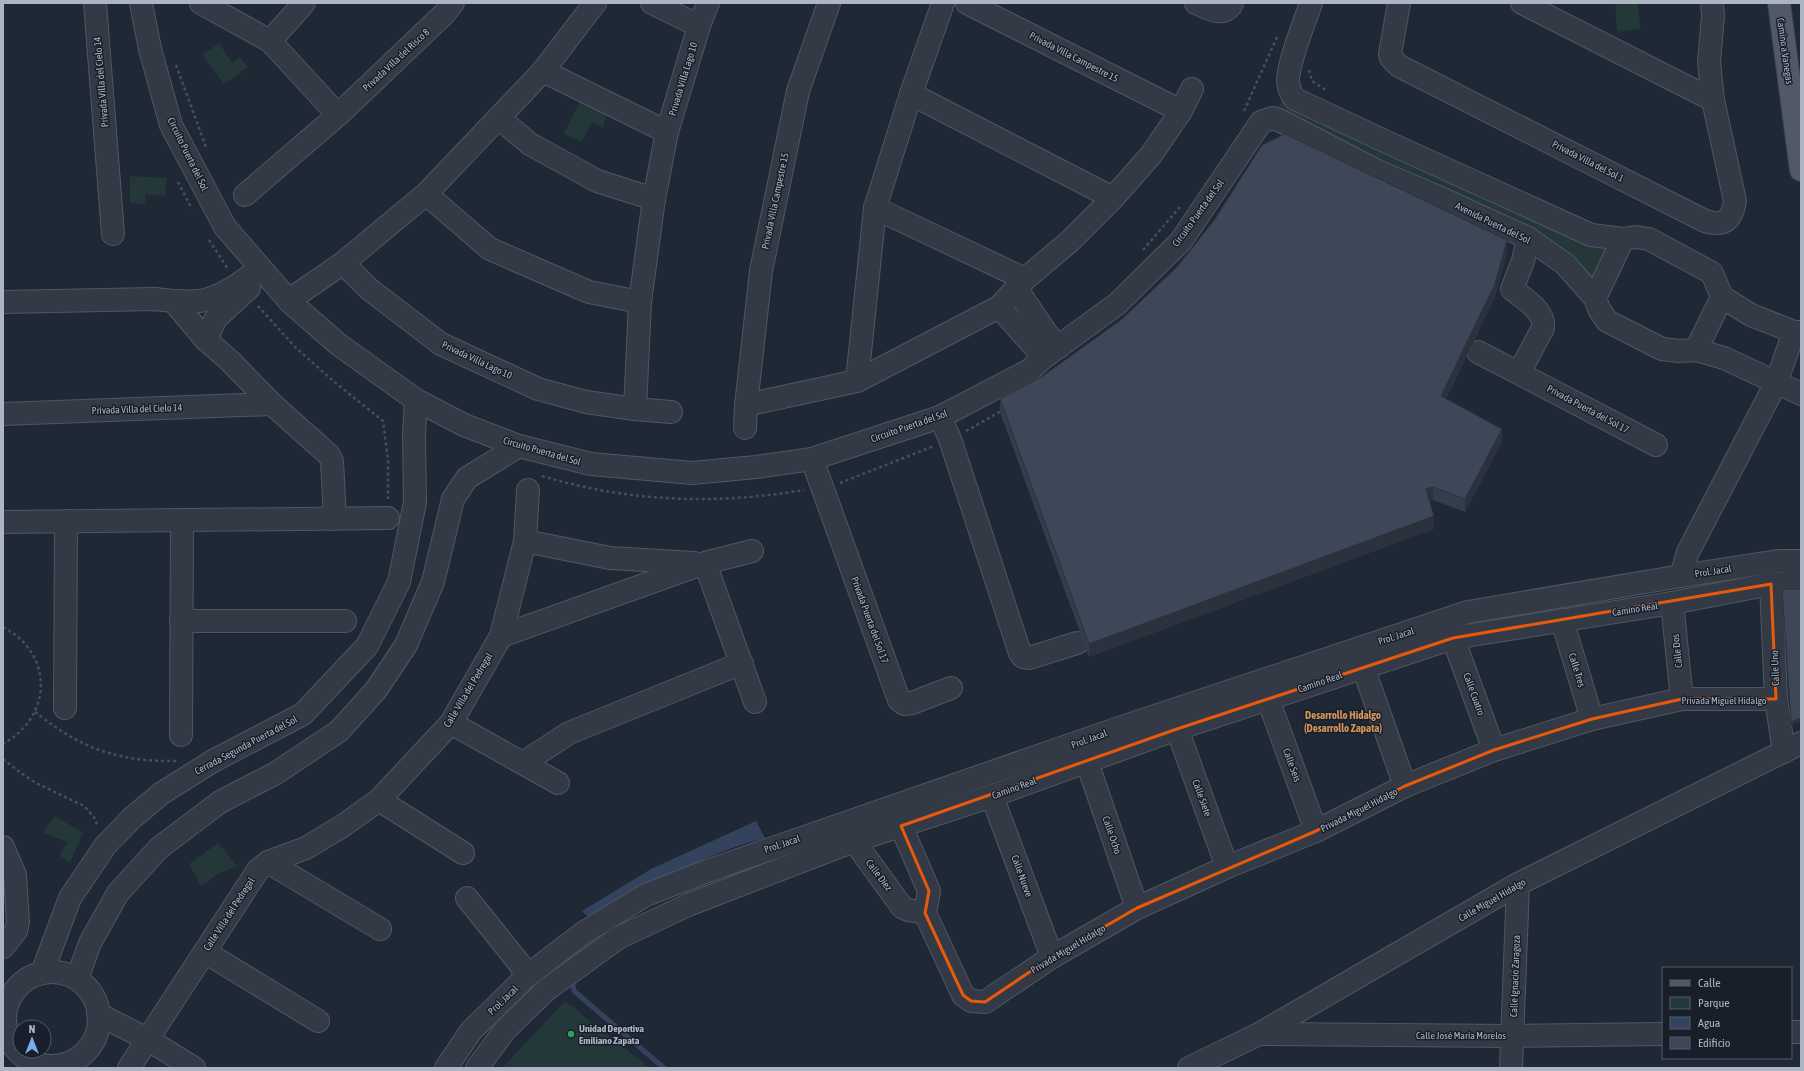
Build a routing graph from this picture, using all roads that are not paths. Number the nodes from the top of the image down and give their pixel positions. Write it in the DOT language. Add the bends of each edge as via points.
graph roads {
  1 [pos="95,3"];
  2 [pos="140,3"];
  3 [pos="201,3"];
  4 [pos="304,3"];
  5 [pos="453,3"];
  6 [pos="595,3"];
  7 [pos="652,3"];
  8 [pos="708,3"];
  9 [pos="830,3"];
  10 [pos="943,3"];
  11 [pos="966,3"];
  12 [pos="1196,3"];
  13 [pos="1232,3"];
  14 [pos="1312,3"];
  15 [pos="1398,3"];
  16 [pos="1522,3"];
  17 [pos="1712,3"];
  18 [pos="1779,3"];
  19 [pos="699,26"];
  20 [pos="270,41"];
  21 [pos="543,71"];
  22 [pos="1192,89"];
  23 [pos="911,94"];
  24 [pos="1713,100"];
  25 [pos="1181,111"];
  26 [pos="338,114"];
  27 [pos="1273,118"];
  28 [pos="500,119"];
  29 [pos="667,132"];
  30 [pos="1391,144"];
  31 [pos="1800,159"];
  32 [pos="1377,171"];
  33 [pos="426,194"];
  34 [pos="245,195"];
  35 [pos="1436,196"];
  36 [pos="1113,198"];
  37 [pos="654,199"];
  38 [pos="875,208"];
  39 [pos="1427,216"];
  40 [pos="113,234"];
  41 [pos="1528,238"];
  42 [pos="1623,239"];
  43 [pos="343,263"];
  44 [pos="263,271"];
  45 [pos="1020,283"];
  46 [pos="242,288"];
  47 [pos="1722,297"];
  48 [pos="294,298"];
  49 [pos="1595,298"];
  50 [pos="172,301"];
  51 [pos="3,302"];
  52 [pos="640,302"];
  53 [pos="999,307"];
  54 [pos="1798,332"];
  55 [pos="206,340"];
  56 [pos="1045,346"];
  57 [pos="1696,350"];
  58 [pos="1478,352"];
  59 [pos="1520,373"];
  60 [pos="857,381"];
  61 [pos="1776,383"];
  62 [pos="1801,394"];
  63 [pos="416,400"];
  64 [pos="272,404"];
  65 [pos="746,405"];
  66 [pos="635,409"];
  67 [pos="671,412"];
  68 [pos="3,414"];
  69 [pos="940,417"];
  70 [pos="745,428"];
  71 [pos="1656,445"];
  72 [pos="519,446"];
  73 [pos="812,459"];
  74 [pos="528,490"];
  75 [pos="388,518"];
  76 [pos="335,519"];
  77 [pos="182,520"];
  78 [pos="66,521"];
  79 [pos="3,522"];
  80 [pos="525,541"];
  81 [pos="752,551"];
  82 [pos="1801,561"];
  83 [pos="705,563"];
  84 [pos="1681,576"];
  85 [pos="1801,582"];
  86 [pos="1771,584"];
  87 [pos="1672,603"];
  88 [pos="1562,620"];
  89 [pos="182,621"];
  90 [pos="345,621"];
  91 [pos="501,636"];
  92 [pos="1453,638"];
  93 [pos="1076,643"];
  94 [pos="742,663"];
  95 [pos="1363,667"];
  96 [pos="951,688"];
  97 [pos="1268,699"];
  98 [pos="1682,699"];
  99 [pos="1776,700"];
  100 [pos="755,702"];
  101 [pos="65,708"];
  102 [pos="1592,719"];
  103 [pos="451,722"];
  104 [pos="1177,729"];
  105 [pos="182,735"];
  106 [pos="1793,748"];
  107 [pos="1494,750"];
  108 [pos="1087,762"];
  109 [pos="523,763"];
  110 [pos="558,783"];
  111 [pos="1405,786"];
  112 [pos="992,796"];
  113 [pos="379,800"];
  114 [pos="844,823"];
  115 [pos="901,826"];
  116 [pos="1316,832"];
  117 [pos="854,842"];
  118 [pos="4,852"];
  119 [pos="463,853"];
  120 [pos="268,862"];
  121 [pos="1227,867"];
  122 [pos="1518,884"];
  123 [pos="467,898"];
  124 [pos="1137,908"];
  125 [pos="925,913"];
  126 [pos="380,929"];
  127 [pos="3,947"];
  128 [pos="205,952"];
  129 [pos="1052,957"];
  130 [pos="42,973"];
  131 [pos="527,976"];
  132 [pos="77,979"];
  133 [pos="98,1014"];
  134 [pos="318,1021"];
  135 [pos="1259,1034"];
  136 [pos="1662,1034"];
  137 [pos="1513,1036"];
  138 [pos="6,1037"];
  139 [pos="146,1039"];
  140 [pos="1192,1067"];
  141 [pos="129,1068"];
  142 [pos="194,1068"];
  143 [pos="446,1068"];
  144 [pos="477,1068"];
  145 [pos="1511,1068"];
  1 -- 40 [label="street, Privada Villa del Cielo 14"];
  2 -- 44 [label="street, Circuito Puerta del Sol" via="171,125 225,227"];
  3 -- 20 [label="street"];
  4 -- 20 [label="street"];
  5 -- 26 [label="street, Privada Villa del Risco 8"];
  6 -- 21 [label="street"];
  7 -- 19 [label="street"];
  8 -- 19 [label="street, Privada Villa Lago 10"];
  9 -- 65 [label="street, Privada Villa Campestre 15" via="798,92 761,272"];
  10 -- 23 [label="street"];
  11 -- 25 [label="street, Privada Villa Campestre 15"];
  12 -- 13 [label="street" via="1217,12 1230,8"];
  14 -- 30 [label="street" via="1288,77 1292,96"];
  15 -- 24 [label="street, Privada Villa del Sol 1" via="1390,54 1399,66 1715,224 1726,221 1733,213 1735,201"];
  16 -- 24 [label="street"];
  17 -- 24 [label="street, Privada Villa del Sol 1" via="1714,16 1709,62"];
  18 -- 31 [label="main road, Camino a Vanegas"];
  19 -- 29 [label="street, Privada Villa Lago 10"];
  20 -- 26 [label="street"];
  21 -- 28 [label="street"];
  21 -- 29 [label="street"];
  22 -- 25 [label="street"];
  23 -- 36 [label="street"];
  23 -- 38 [label="street"];
  25 -- 36 [label="street" via="1151,155"];
  26 -- 34 [label="street, Privada Villa del Risco 8"];
  27 -- 32 [label="street, Avenida Puerta del Sol"];
  27 -- 56 [label="street, Circuito Puerta del Sol" via="1261,122 1181,241 1117,304"];
  28 -- 33 [label="street"];
  28 -- 37 [label="street" via="530,144 597,181"];
  29 -- 37 [label="street, Privada Villa Lago 10"];
  30 -- 32 [label="street"];
  30 -- 42 [label="street" via="1591,235"];
  32 -- 35 [label="street, Avenida Puerta del Sol"];
  33 -- 43 [label="street"];
  33 -- 52 [label="street" via="490,249 589,292"];
  35 -- 39 [label="street"];
  35 -- 41 [label="street, Avenida Puerta del Sol"];
  36 -- 45 [label="street" via="1069,242"];
  37 -- 52 [label="street, Privada Villa Lago 10"];
  38 -- 45 [label="street"];
  38 -- 60 [label="street"];
  41 -- 49 [label="street, Avenida Puerta del Sol" via="1565,264"];
  41 -- 59 [label="street" via="1523,261 1512,289 1539,312 1544,320 1543,328"];
  42 -- 47 [label="street" via="1649,239 1712,273"];
  42 -- 49 [label="street"];
  43 -- 48 [label="street"];
  43 -- 66 [label="street, Privada Villa Lago 10" via="369,289 441,344 538,389 586,402"];
  44 -- 46 [label="street"];
  44 -- 48 [label="street, Circuito Puerta del Sol"];
  45 -- 53 [label="street"];
  45 -- 56 [label="street"];
  46 -- 50 [label="street" via="200,301"];
  46 -- 55 [label="street" via="216,318"];
  47 -- 54 [label="street" via="1750,315"];
  47 -- 57 [label="street"];
  48 -- 63 [label="street, Circuito Puerta del Sol" via="338,344"];
  49 -- 57 [label="street, Avenida Puerta del Sol" via="1606,320 1662,349"];
  50 -- 51 [label="street" via="155,299"];
  50 -- 55 [label="street"];
  52 -- 66 [label="street, Privada Villa Lago 10"];
  53 -- 56 [label="street"];
  53 -- 60 [label="street"];
  54 -- 61 [label="street"];
  55 -- 64 [label="street"];
  56 -- 69 [label="street, Circuito Puerta del Sol" via="1030,370"];
  57 -- 61 [label="street, Avenida Puerta del Sol" via="1724,358"];
  58 -- 59 [label="street, Privada Puerta del Sol 17"];
  59 -- 71 [label="street, Privada Puerta del Sol 17"];
  60 -- 65 [label="street"];
  61 -- 62 [label="street, Avenida Puerta del Sol"];
  61 -- 84 [label="street" via="1688,552"];
  63 -- 72 [label="street, Circuito Puerta del Sol" via="464,425"];
  63 -- 130 [label="street, Cerrada Segunda Puerta del Sol" via="415,502 400,582 367,646 303,714 213,761 162,793 132,818 105,846 70,898"];
  64 -- 68 [label="street, Privada Villa del Cielo 14"];
  64 -- 76 [label="street" via="329,455 332,461"];
  65 -- 70 [label="street, Privada Villa Campestre 15"];
  66 -- 67 [label="street, Privada Villa Lago 10"];
  69 -- 73 [label="street, Circuito Puerta del Sol"];
  69 -- 93 [label="street" via="950,439 1020,653 1023,657 1029,658"];
  72 -- 73 [label="street, Circuito Puerta del Sol" via="592,464 692,473"];
  72 -- 132 [label="street" via="467,478 453,499 433,582 406,645 376,690 339,731 276,773 220,802 158,848 118,893 90,943"];
  73 -- 96 [label="street, Privada Puerta del Sol 17" via="899,700 904,704 912,703"];
  74 -- 80 [label="street, Calle Villa del Pedregal"];
  75 -- 76 [label="street"];
  76 -- 77 [label="street"];
  77 -- 78 [label="street"];
  77 -- 89 [label="street"];
  78 -- 79 [label="street"];
  78 -- 101 [label="street"];
  80 -- 83 [label="street" via="610,558"];
  80 -- 91 [label="street, Calle Villa del Pedregal"];
  81 -- 83 [label="street"];
  82 -- 84 [label="street, Prol. Jacal" via="1778,561"];
  83 -- 91 [label="street"];
  83 -- 94 [label="street"];
  84 -- 114 [label="street, Prol. Jacal" via="1468,612 1127,725"];
  85 -- 86 [label="street, Camino Real"];
  86 -- 87 [label="street, Camino Real"];
  86 -- 99 [label="street, Calle Uno"];
  87 -- 88 [label="street, Camino Real"];
  87 -- 98 [label="street, Calle Dos"];
  88 -- 92 [label="street, Camino Real"];
  88 -- 102 [label="street, Calle Tres"];
  89 -- 90 [label="street"];
  89 -- 105 [label="street"];
  91 -- 103 [label="street, Calle Villa del Pedregal"];
  92 -- 95 [label="street, Camino Real"];
  92 -- 107 [label="street, Calle Cuatro"];
  94 -- 100 [label="street"];
  94 -- 109 [label="street" via="569,733"];
  95 -- 97 [label="street, Camino Real"];
  95 -- 111 [label="street"];
  97 -- 104 [label="street, Camino Real"];
  97 -- 116 [label="street, Calle Seis"];
  98 -- 99 [label="street, Privada Miguel Hidalgo"];
  98 -- 102 [label="street, Privada Miguel Hidalgo"];
  99 -- 106 [label="street, Calle Uno"];
  102 -- 107 [label="street, Privada Miguel Hidalgo"];
  103 -- 109 [label="street"];
  103 -- 113 [label="street, Calle Villa del Pedregal"];
  104 -- 108 [label="street, Camino Real"];
  104 -- 121 [label="street, Calle Siete"];
  106 -- 122 [label="street, Calle Miguel Hidalgo"];
  107 -- 111 [label="street, Privada Miguel Hidalgo"];
  108 -- 112 [label="street, Camino Real"];
  108 -- 124 [label="street, Calle Ocho"];
  109 -- 110 [label="street"];
  111 -- 116 [label="street, Privada Miguel Hidalgo"];
  112 -- 115 [label="street, Camino Real"];
  112 -- 129 [label="street, Calle Nueve"];
  113 -- 119 [label="street"];
  113 -- 120 [label="street, Calle Villa del Pedregal" via="306,848"];
  114 -- 117 [label="street, Calle Diez"];
  114 -- 131 [label="street, Prol. Jacal" via="646,895 582,933"];
  115 -- 117 [label="street, Camino Real"];
  115 -- 125 [label="street" via="929,891"];
  116 -- 121 [label="street, Privada Miguel Hidalgo"];
  117 -- 125 [label="street, Calle Diez" via="902,907"];
  117 -- 144 [label="street" via="688,905 618,938 546,990 505,1030"];
  118 -- 127 [label="street" via="14,875 18,922 16,931"];
  120 -- 126 [label="street"];
  120 -- 128 [label="street, Calle Villa del Pedregal" via="250,880"];
  121 -- 124 [label="street, Privada Miguel Hidalgo"];
  122 -- 135 [label="street, Calle Miguel Hidalgo"];
  122 -- 137 [label="street, Calle Ignacio Zaragoza"];
  123 -- 131 [label="street"];
  124 -- 129 [label="street, Privada Miguel Hidalgo"];
  125 -- 129 [label="street, Privada Miguel Hidalgo" via="963,995 971,1001 985,1002"];
  128 -- 134 [label="street"];
  128 -- 139 [label="street, Calle Villa del Pedregal"];
  130 -- 132 [label="street" via="59,973"];
  130 -- 138 [label="street" via="26,980 14,992 6,1008"];
  131 -- 143 [label="street, Prol. Jacal" via="471,1031"];
  132 -- 133 [label="street" via="91,992"];
  133 -- 138 [label="street" via="99,1028 92,1046 78,1059 60,1066 40,1065 23,1056"];
  133 -- 139 [label="street"];
  135 -- 137 [label="street, Calle José María Morelos"];
  135 -- 140 [label="street, Calle Miguel Hidalgo"];
  136 -- 137 [label="street, Calle José María Morelos"];
  137 -- 145 [label="street, Calle Ignacio Zaragoza"];
  139 -- 141 [label="street, Calle Villa del Pedregal"];
  139 -- 142 [label="street"];
}
